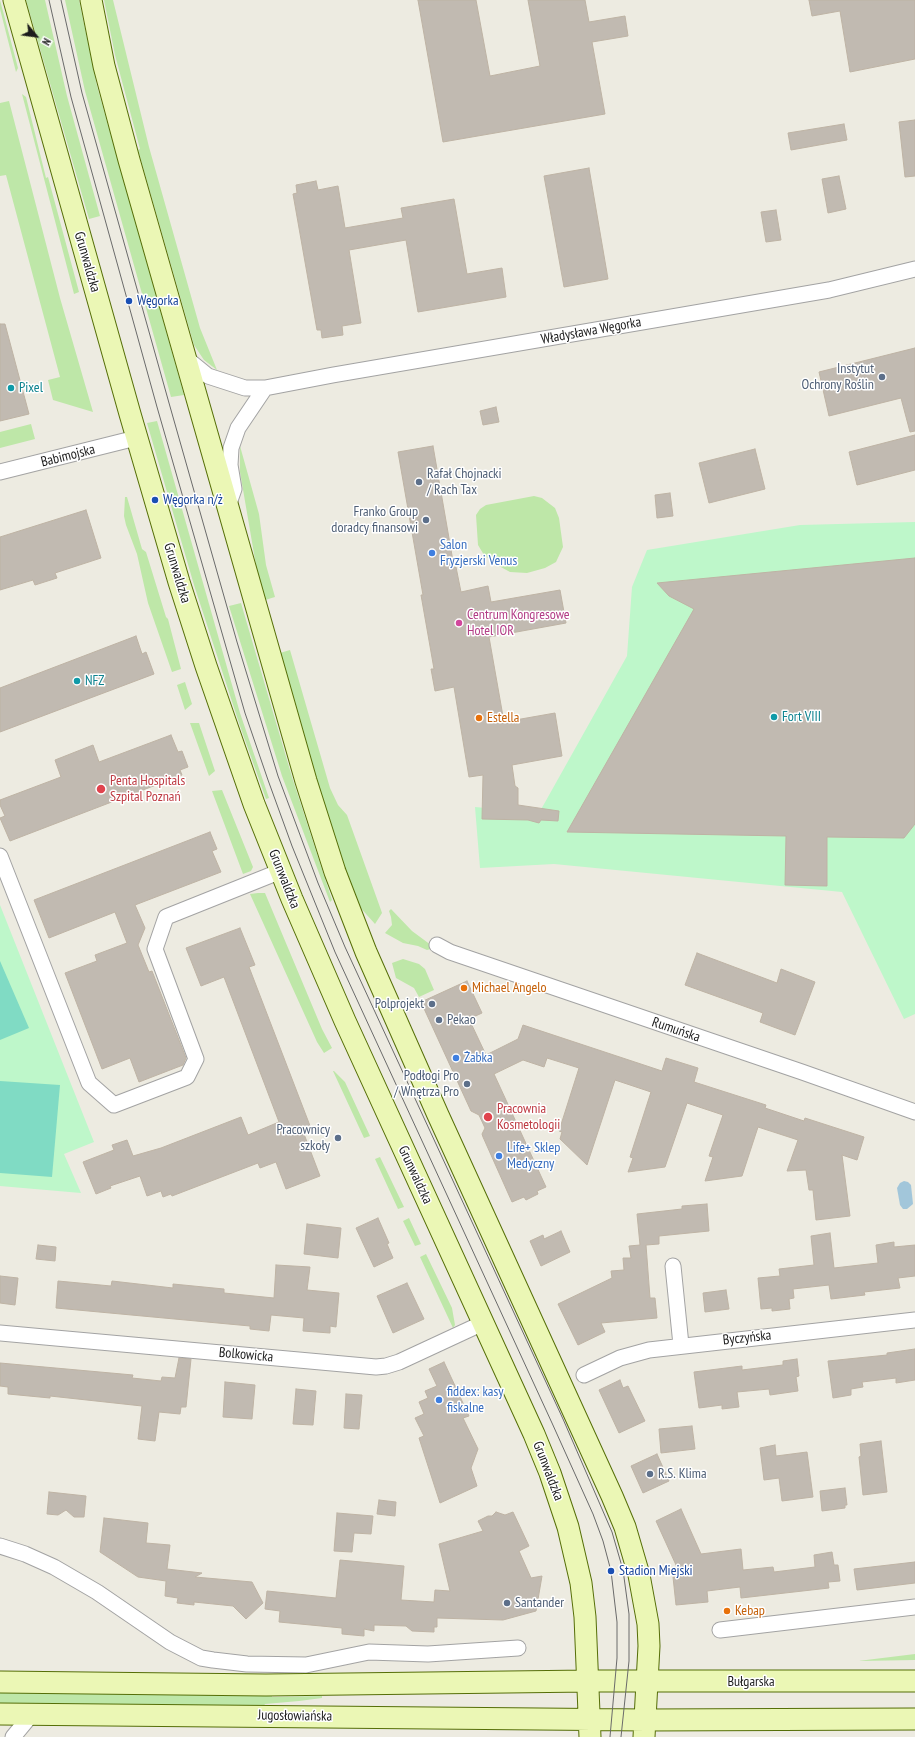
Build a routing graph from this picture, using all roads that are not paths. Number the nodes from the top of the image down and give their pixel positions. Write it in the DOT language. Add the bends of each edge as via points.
graph roads {
  1 [pos="14,0"];
  2 [pos="91,0"];
  3 [pos="915,269"];
  4 [pos="186,358"];
  5 [pos="265,388"];
  6 [pos="136,438"];
  7 [pos="0,472"];
  8 [pos="228,506"];
  9 [pos="0,856"];
  10 [pos="281,871"];
  11 [pos="437,945"];
  12 [pos="915,1112"];
  13 [pos="673,1266"];
  14 [pos="915,1320"];
  15 [pos="483,1323"];
  16 [pos="0,1333"];
  17 [pos="681,1345"];
  18 [pos="584,1375"];
  19 [pos="0,1546"];
  20 [pos="915,1607"];
  21 [pos="720,1630"];
  22 [pos="518,1648"];
  23 [pos="588,1681"];
  24 [pos="648,1681"];
  25 [pos="915,1681"];
  26 [pos="0,1682"];
  27 [pos="0,1714"];
  28 [pos="32,1714"];
  29 [pos="915,1719"];
  30 [pos="590,1728"];
  31 [pos="645,1729"];
  32 [pos="13,1737"];
  1 -- 6 [label="street, Grunwaldzka"];
  2 -- 4 [label="street" via="104,66"];
  3 -- 5 [label="street, Władysława Węgorka" via="829,290"];
  4 -- 5 [label="street, Władysława Węgorka" via="200,371 214,378 245,388"];
  4 -- 8 [label="street"];
  5 -- 8 [label="street" via="238,428 231,448 230,465 234,489"];
  6 -- 7 [label="street, Babimojska"];
  6 -- 10 [label="street, Grunwaldzka" via="206,666 254,804"];
  8 -- 24 [label="street" via="306,781 345,901 472,1193 625,1527 639,1575 648,1624"];
  9 -- 10 [label="street" via="89,1083 114,1105 187,1077 196,1059 155,949 166,917"];
  10 -- 15 [label="street, Grunwaldzka" via="344,1021"];
  11 -- 12 [label="street, Rumuńska" via="464,957"];
  13 -- 17 [label="street"];
  14 -- 17 [label="street, Byczyńska"];
  15 -- 16 [label="street, Bolkowicka" via="399,1362 376,1367"];
  15 -- 23 [label="street, Grunwaldzka" via="534,1434 568,1527 581,1583"];
  17 -- 18 [label="street, Byczyńska" via="640,1351"];
  19 -- 22 [label="street" via="54,1567 97,1592 170,1642 201,1658 247,1664 306,1665 369,1652 428,1654"];
  20 -- 21 [label="street"];
  23 -- 24 [label="street, Bułgarska"];
  23 -- 26 [label="street" via="266,1685"];
  23 -- 30 [label="street, Grunwaldzka"];
  24 -- 25 [label="street, Bułgarska"];
  24 -- 31 [label="street"];
  27 -- 28 [label="street, Jugosłowiańska"];
  28 -- 30 [label="street, Jugosłowiańska"];
  28 -- 32 [label="street"];
  29 -- 31 [label="street"];
  30 -- 31 [label="street"];
}
